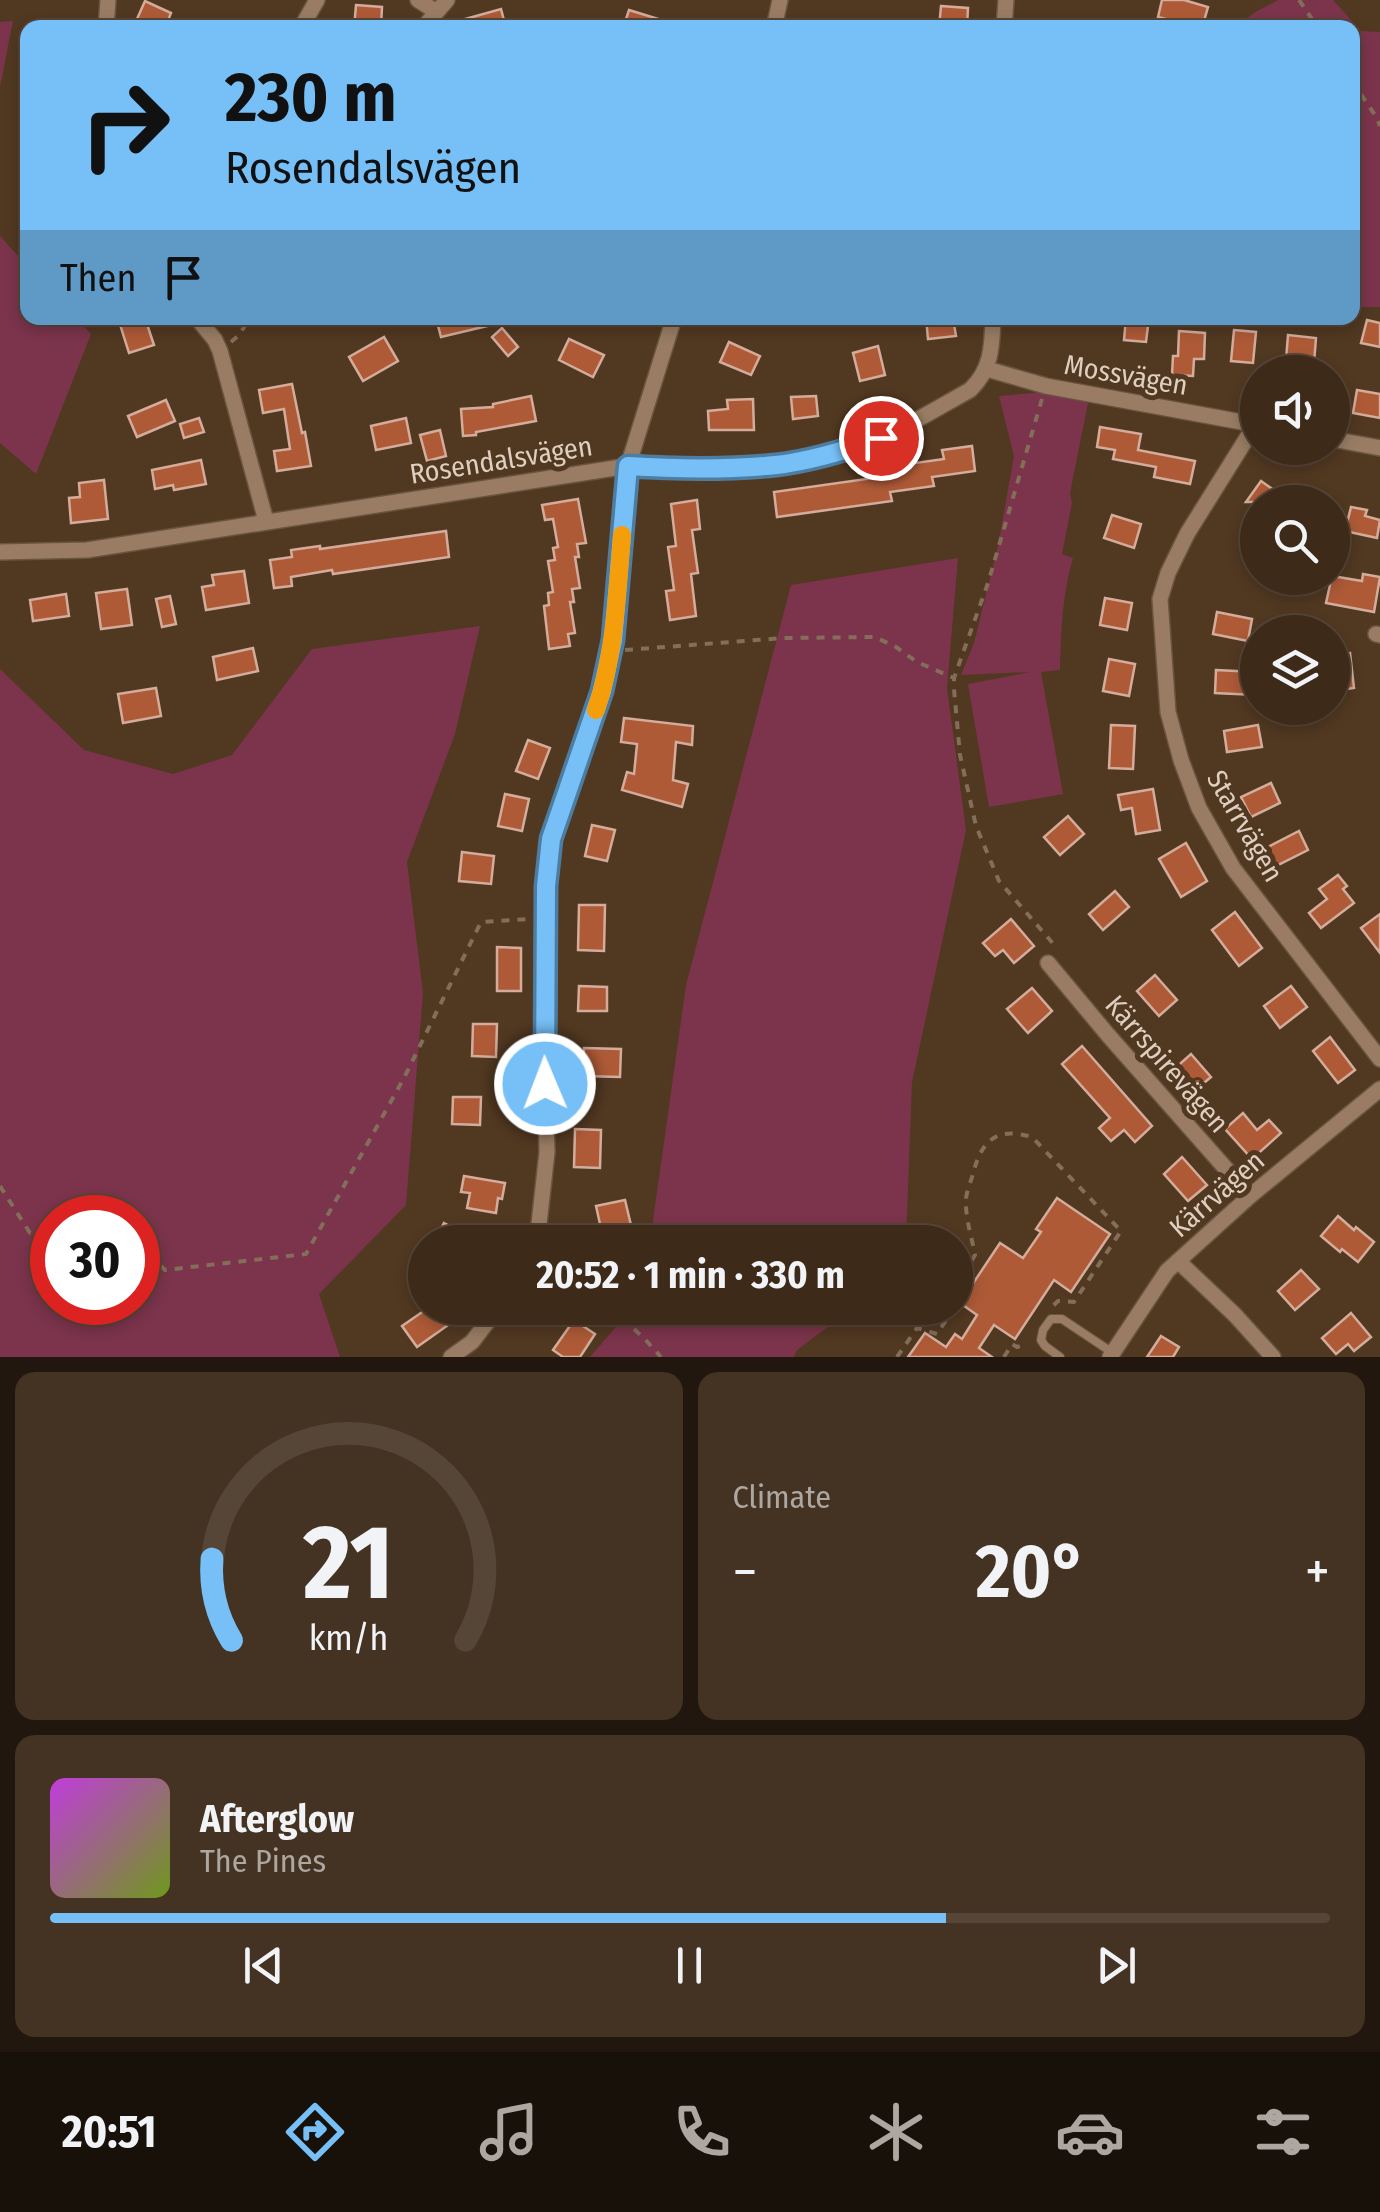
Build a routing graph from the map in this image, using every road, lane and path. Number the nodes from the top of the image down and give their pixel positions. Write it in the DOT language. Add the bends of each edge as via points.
graph roads {
  1 [pos="418,0"];
  2 [pos="441,6"];
  3 [pos="1360,93"];
  4 [pos="1380,126"];
  5 [pos="203,325"];
  6 [pos="246,325"];
  7 [pos="672,325"];
  8 [pos="994,325"];
  9 [pos="220,352"];
  10 [pos="987,369"];
  11 [pos="1046,386"];
  12 [pos="1240,422"];
  13 [pos="1350,442"];
  14 [pos="1380,448"];
  15 [pos="1240,451"];
  16 [pos="628,466"];
  17 [pos="266,521"];
  18 [pos="0,552"];
  19 [pos="610,650"];
  20 [pos="954,678"];
  21 [pos="546,918"];
  22 [pos="1048,963"];
  23 [pos="1380,1059"];
  24 [pos="1380,1089"];
  25 [pos="0,1186"];
  26 [pos="1250,1196"];
  27 [pos="539,1225"];
  28 [pos="970,1225"];
  29 [pos="30,1233"];
  30 [pos="1178,1261"];
  31 [pos="160,1266"];
  32 [pos="1045,1316"];
  33 [pos="485,1325"];
  34 [pos="629,1325"];
  35 [pos="943,1325"];
  36 [pos="1036,1350"];
  37 [pos="1112,1355"];
  38 [pos="451,1357"];
  39 [pos="661,1357"];
  40 [pos="897,1357"];
  41 [pos="1004,1357"];
  42 [pos="1060,1357"];
  43 [pos="1273,1357"];
  1 -- 2 [label="street"];
  3 -- 4 [label="path"];
  5 -- 9 [label="street"];
  6 -- 9 [label="path"];
  7 -- 16 [label="street"];
  8 -- 10 [label="street"];
  9 -- 17 [label="street"];
  10 -- 11 [label="street, Mossvägen"];
  10 -- 16 [label="street, Rosendalsvägen" via="970,390 840,453 776,465"];
  11 -- 12 [label="street, Mossvägen"];
  11 -- 20 [label="path"];
  13 -- 14 [label="street"];
  15 -- 23 [label="street, Starrvägen" via="1196,518 1160,599 1168,712 1199,808 1233,868"];
  16 -- 17 [label="street, Rosendalsvägen"];
  16 -- 19 [label="street"];
  17 -- 18 [label="street, Rosendalsvägen" via="87,550"];
  19 -- 20 [label="path" via="875,637"];
  19 -- 21 [label="street" via="551,839"];
  20 -- 22 [label="path" via="960,755 976,826 999,882 1061,953"];
  21 -- 27 [label="street" via="547,1152"];
  21 -- 31 [label="path" via="481,922 306,1254"];
  22 -- 26 [label="street, Kärrspirevägen"];
  24 -- 26 [label="street, Kärrvägen"];
  25 -- 29 [label="path"];
  26 -- 30 [label="street, Kärrvägen"];
  28 -- 32 [label="path" via="966,1200 982,1149 996,1134 1013,1132 1032,1137 1121,1231 1074,1302 1058,1301"];
  30 -- 37 [label="street, Kärrvägen"];
  30 -- 43 [label="street"];
  33 -- 38 [label="street"];
  34 -- 39 [label="path"];
  35 -- 40 [label="path" via="937,1334 917,1328"];
  36 -- 41 [label="path" via="1012,1344"];
  37 -- 42 [label="lane" via="1062,1318 1051,1319 1040,1340"];
}
